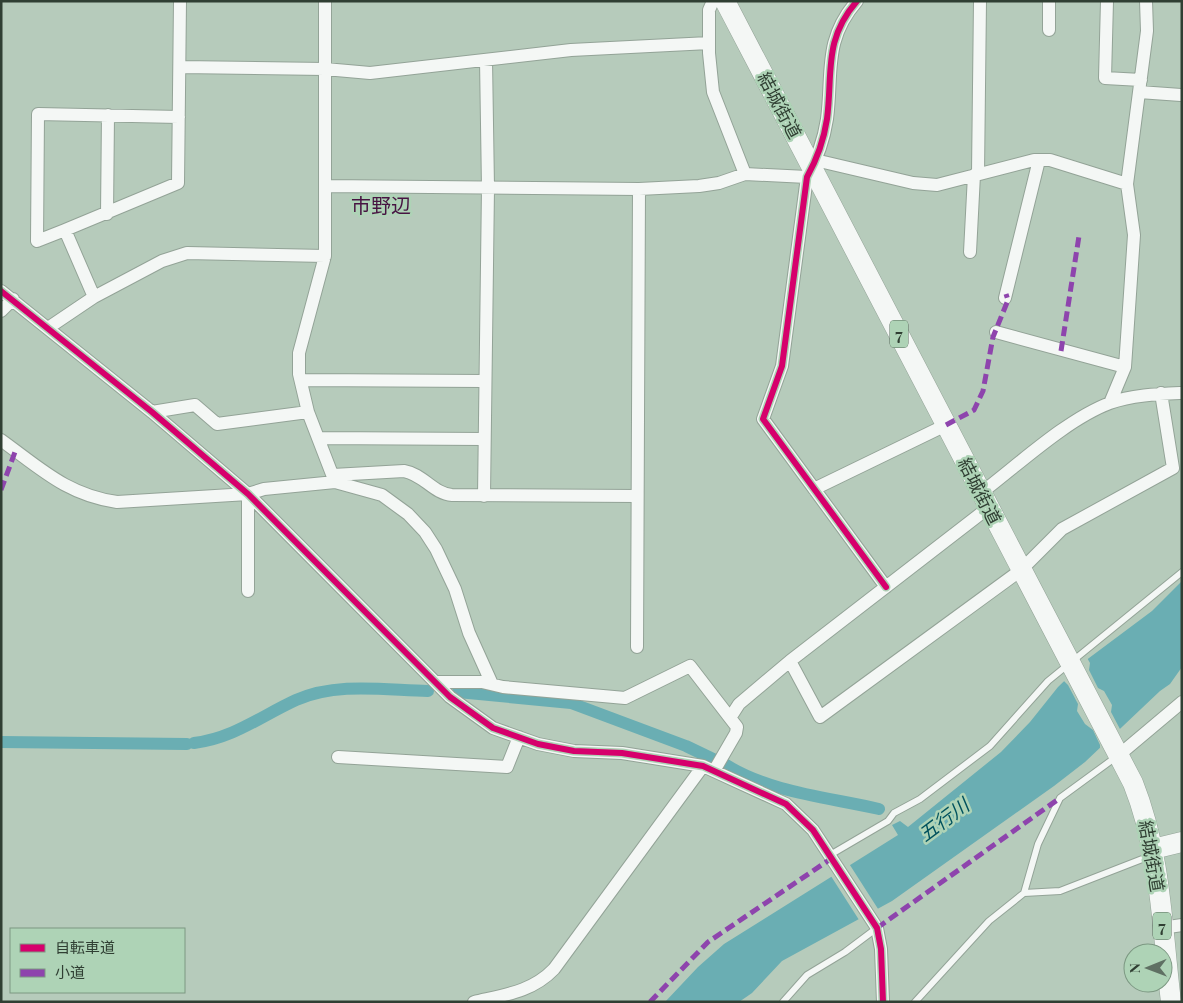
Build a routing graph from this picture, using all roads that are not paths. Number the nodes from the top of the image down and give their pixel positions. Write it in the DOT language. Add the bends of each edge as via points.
graph roads {
  1 [pos="180,1"];
  2 [pos="325,1"];
  3 [pos="713,1"];
  4 [pos="726,1"];
  5 [pos="857,1"];
  6 [pos="980,1"];
  7 [pos="1049,1"];
  8 [pos="1107,1"];
  9 [pos="1146,1"];
  10 [pos="1049,30"];
  11 [pos="709,43"];
  12 [pos="486,60"];
  13 [pos="180,67"];
  14 [pos="325,69"];
  15 [pos="1140,86"];
  16 [pos="1181,95"];
  17 [pos="108,115"];
  18 [pos="179,117"];
  19 [pos="1039,160"];
  20 [pos="812,168"];
  21 [pos="745,174"];
  22 [pos="976,174"];
  23 [pos="1128,184"];
  24 [pos="324,186"];
  25 [pos="488,188"];
  26 [pos="639,189"];
  27 [pos="107,214"];
  28 [pos="65,230"];
  29 [pos="970,252"];
  30 [pos="325,256"];
  31 [pos="1,291"];
  32 [pos="94,298"];
  33 [pos="1005,298"];
  34 [pos="13,299"];
  35 [pos="1,311"];
  36 [pos="48,328"];
  37 [pos="996,332"];
  38 [pos="1125,367"];
  39 [pos="301,380"];
  40 [pos="485,381"];
  41 [pos="1182,393"];
  42 [pos="1161,394"];
  43 [pos="1110,403"];
  44 [pos="152,412"];
  45 [pos="308,412"];
  46 [pos="946,425"];
  47 [pos="318,438"];
  48 [pos="484,439"];
  49 [pos="1,440"];
  50 [pos="334,478"];
  51 [pos="814,489"];
  52 [pos="248,494"];
  53 [pos="484,496"];
  54 [pos="637,496"];
  55 [pos="985,501"];
  56 [pos="1021,570"];
  57 [pos="1182,572"];
  58 [pos="886,587"];
  59 [pos="248,591"];
  60 [pos="637,647"];
  61 [pos="790,661"];
  62 [pos="1072,664"];
  63 [pos="435,682"];
  64 [pos="492,684"];
  65 [pos="1182,702"];
  66 [pos="730,718"];
  67 [pos="519,737"];
  68 [pos="1118,753"];
  69 [pos="338,757"];
  70 [pos="709,768"];
  71 [pos="1182,842"];
  72 [pos="1154,852"];
  73 [pos="832,858"];
  74 [pos="1024,894"];
  75 [pos="876,925"];
  76 [pos="1182,925"];
  77 [pos="1162,928"];
  78 [pos="474,1002"];
  79 [pos="783,1002"];
  80 [pos="883,1002"];
  81 [pos="915,1002"];
  82 [pos="1171,1002"];
  1 -- 13 [label="street"];
  2 -- 14 [label="street"];
  3 -- 11 [label="street" via="709,10"];
  4 -- 20 [label="main road, 結城街道 / 7"];
  5 -- 20 [label="street" via="837,30 828,68 827,119"];
  6 -- 22 [label="street"];
  7 -- 10 [label="street"];
  8 -- 15 [label="street" via="1105,78"];
  9 -- 15 [label="street" via="1147,31"];
  11 -- 12 [label="street" via="571,50"];
  11 -- 21 [label="street" via="713,92"];
  12 -- 14 [label="street" via="370,73"];
  12 -- 25 [label="street"];
  13 -- 14 [label="street"];
  13 -- 18 [label="street"];
  14 -- 24 [label="street"];
  15 -- 16 [label="street"];
  15 -- 23 [label="street"];
  17 -- 18 [label="street"];
  17 -- 27 [label="street"];
  17 -- 28 [label="street" via="38,114 37,241"];
  18 -- 27 [label="street" via="178,183"];
  19 -- 22 [label="street"];
  19 -- 23 [label="street" via="1050,160"];
  19 -- 33 [label="street"];
  20 -- 21 [label="street"];
  20 -- 22 [label="street" via="937,185"];
  20 -- 46 [label="main road, 結城街道 / 7"];
  20 -- 51 [label="street" via="782,366 763,419"];
  21 -- 26 [label="street" via="699,186"];
  22 -- 29 [label="street"];
  23 -- 38 [label="street" via="1134,235"];
  24 -- 25 [label="street"];
  24 -- 30 [label="street"];
  25 -- 26 [label="street"];
  25 -- 40 [label="street"];
  26 -- 54 [label="street"];
  27 -- 28 [label="street"];
  28 -- 32 [label="street"];
  30 -- 32 [label="street" via="187,253 162,261"];
  30 -- 39 [label="street" via="300,353"];
  31 -- 34 [label="street"];
  32 -- 36 [label="street"];
  34 -- 35 [label="street"];
  34 -- 36 [label="street"];
  36 -- 44 [label="street"];
  37 -- 38 [label="street"];
  38 -- 43 [label="street"];
  39 -- 40 [label="street"];
  39 -- 45 [label="street"];
  40 -- 48 [label="street"];
  41 -- 42 [label="street"];
  42 -- 43 [label="street"];
  42 -- 56 [label="street" via="1173,468 1062,529"];
  43 -- 55 [label="street" via="1081,418"];
  44 -- 45 [label="street" via="195,405 217,424"];
  44 -- 52 [label="street"];
  45 -- 47 [label="street"];
  46 -- 51 [label="street"];
  46 -- 55 [label="main road, 結城街道 / 7"];
  47 -- 48 [label="street"];
  47 -- 50 [label="street"];
  48 -- 53 [label="street"];
  49 -- 52 [label="street" via="47,476 104,500 117,502"];
  50 -- 52 [label="street"];
  50 -- 53 [label="street" via="415,472 448,495"];
  50 -- 64 [label="street" via="382,495 408,514 425,532 455,589 469,633"];
  51 -- 58 [label="street"];
  52 -- 59 [label="street"];
  52 -- 63 [label="street"];
  53 -- 54 [label="street"];
  54 -- 60 [label="street"];
  55 -- 56 [label="main road, 結城街道 / 7"];
  55 -- 58 [label="street"];
  56 -- 61 [label="street" via="820,717"];
  56 -- 62 [label="main road, 結城街道 / 7"];
  57 -- 62 [label="lane"];
  58 -- 61 [label="street"];
  61 -- 66 [label="street" via="739,704"];
  62 -- 68 [label="main road, 結城街道 / 7"];
  62 -- 73 [label="lane" via="1048,681 990,746 920,800 894,813 888,821"];
  63 -- 64 [label="street"];
  63 -- 67 [label="street" via="480,720"];
  64 -- 66 [label="street" via="625,698 690,666"];
  65 -- 68 [label="street"];
  66 -- 70 [label="street" via="737,727 736,733"];
  67 -- 69 [label="street" via="506,767"];
  67 -- 70 [label="street" via="574,751 622,753"];
  68 -- 72 [label="main road, 結城街道 / 7" via="1141,803"];
  68 -- 74 [label="lane" via="1060,798 1038,844"];
  70 -- 73 [label="street" via="786,804 812,830"];
  70 -- 78 [label="street" via="544,979 527,989"];
  71 -- 72 [label="main road"];
  72 -- 74 [label="lane" via="1060,890"];
  72 -- 77 [label="main road, 結城街道 / 7"];
  73 -- 75 [label="street"];
  74 -- 81 [label="lane" via="989,922"];
  75 -- 79 [label="lane" via="844,952 807,975"];
  75 -- 80 [label="street" via="881,949"];
  76 -- 77 [label="street"];
  77 -- 82 [label="main road, 結城街道 / 7"];
}
